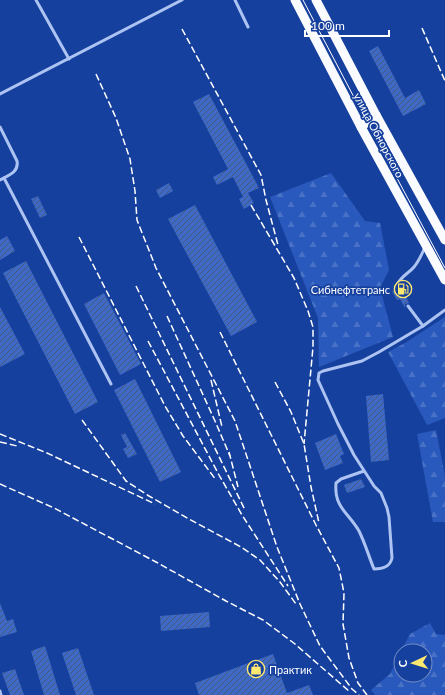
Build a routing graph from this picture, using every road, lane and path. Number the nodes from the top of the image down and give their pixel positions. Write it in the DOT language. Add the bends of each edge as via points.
graph roads {
  1 [pos="36,0"];
  2 [pos="182,0"];
  3 [pos="235,0"];
  4 [pos="294,0"];
  5 [pos="316,0"];
  6 [pos="248,27"];
  7 [pos="69,59"];
  8 [pos="0,94"];
  9 [pos="376,115"];
  10 [pos="0,127"];
  11 [pos="361,127"];
  12 [pos="4,178"];
  13 [pos="0,180"];
  14 [pos="445,240"];
  15 [pos="426,246"];
  16 [pos="445,280"];
  17 [pos="398,285"];
  18 [pos="408,306"];
  19 [pos="445,310"];
  20 [pos="423,326"];
  21 [pos="111,384"];
  22 [pos="364,471"];
  23 [pos="0,691"];
  24 [pos="1,695"];
  1 -- 7 [label="lane"];
  2 -- 7 [label="lane"];
  3 -- 6 [label="lane"];
  4 -- 11 [label="main road, улица Обнорского"];
  5 -- 9 [label="main road, улица Обнорского"];
  7 -- 8 [label="lane"];
  9 -- 11 [label="main road"];
  9 -- 14 [label="main road, улица Обнорского"];
  10 -- 12 [label="lane" via="17,165 16,170"];
  11 -- 15 [label="main road, улица Обнорского"];
  12 -- 13 [label="lane"];
  12 -- 21 [label="lane"];
  15 -- 16 [label="main road, улица Обнорского"];
  15 -- 17 [label="lane" via="413,268 399,280"];
  18 -- 20 [label="lane"];
  19 -- 20 [label="lane"];
  20 -- 22 [label="lane" via="362,360 319,373 318,380 338,424"];
  22 -- 22 [label="lane" via="380,493 389,517 392,558 391,563 381,569 374,569 359,531 340,506 335,494 336,483 341,479"];
  23 -- 24 [label="lane"];
}
